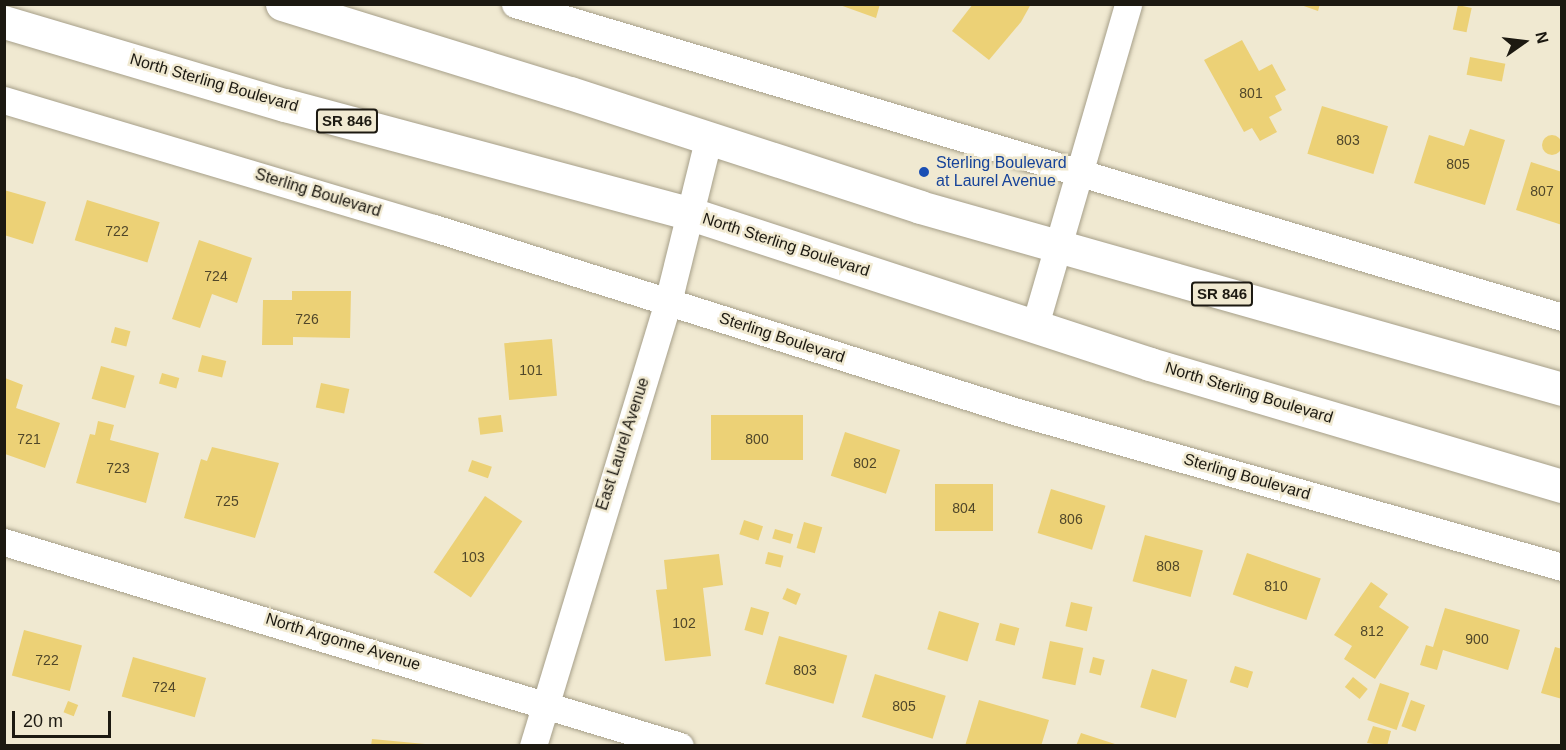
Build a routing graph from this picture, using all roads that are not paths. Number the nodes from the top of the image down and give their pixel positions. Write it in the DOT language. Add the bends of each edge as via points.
graph roads {
  1 [pos="282,4"];
  2 [pos="515,4"];
  3 [pos="1128,4"];
  4 [pos="4,22"];
  5 [pos="4,100"];
  6 [pos="708,140"];
  7 [pos="1079,172"];
  8 [pos="691,214"];
  9 [pos="1056,248"];
  10 [pos="668,302"];
  11 [pos="1562,317"];
  12 [pos="1035,326"];
  13 [pos="1562,389"];
  14 [pos="1562,486"];
  15 [pos="4,543"];
  16 [pos="1562,567"];
  17 [pos="544,703"];
  18 [pos="533,746"];
  19 [pos="680,746"];
  1 -- 6 [label="main road, SR 846"];
  2 -- 7 [label="street"];
  3 -- 7 [label="street"];
  4 -- 8 [label="main road, North Sterling Boulevard / SR 846" via="285,105"];
  5 -- 10 [label="street, Sterling Boulevard"];
  6 -- 8 [label="street, East Laurel Avenue"];
  6 -- 9 [label="main road, SR 846"];
  7 -- 9 [label="street"];
  7 -- 11 [label="street"];
  8 -- 10 [label="street, East Laurel Avenue"];
  8 -- 12 [label="main road, North Sterling Boulevard / SR 846"];
  9 -- 12 [label="street"];
  9 -- 13 [label="main road, SR 846"];
  10 -- 16 [label="street, Sterling Boulevard" via="1014,411"];
  10 -- 17 [label="street, East Laurel Avenue"];
  12 -- 14 [label="main road, North Sterling Boulevard / SR 846"];
  15 -- 17 [label="street, North Argonne Avenue"];
  17 -- 18 [label="street, East Laurel Avenue"];
  17 -- 19 [label="street, North Argonne Avenue"];
}
